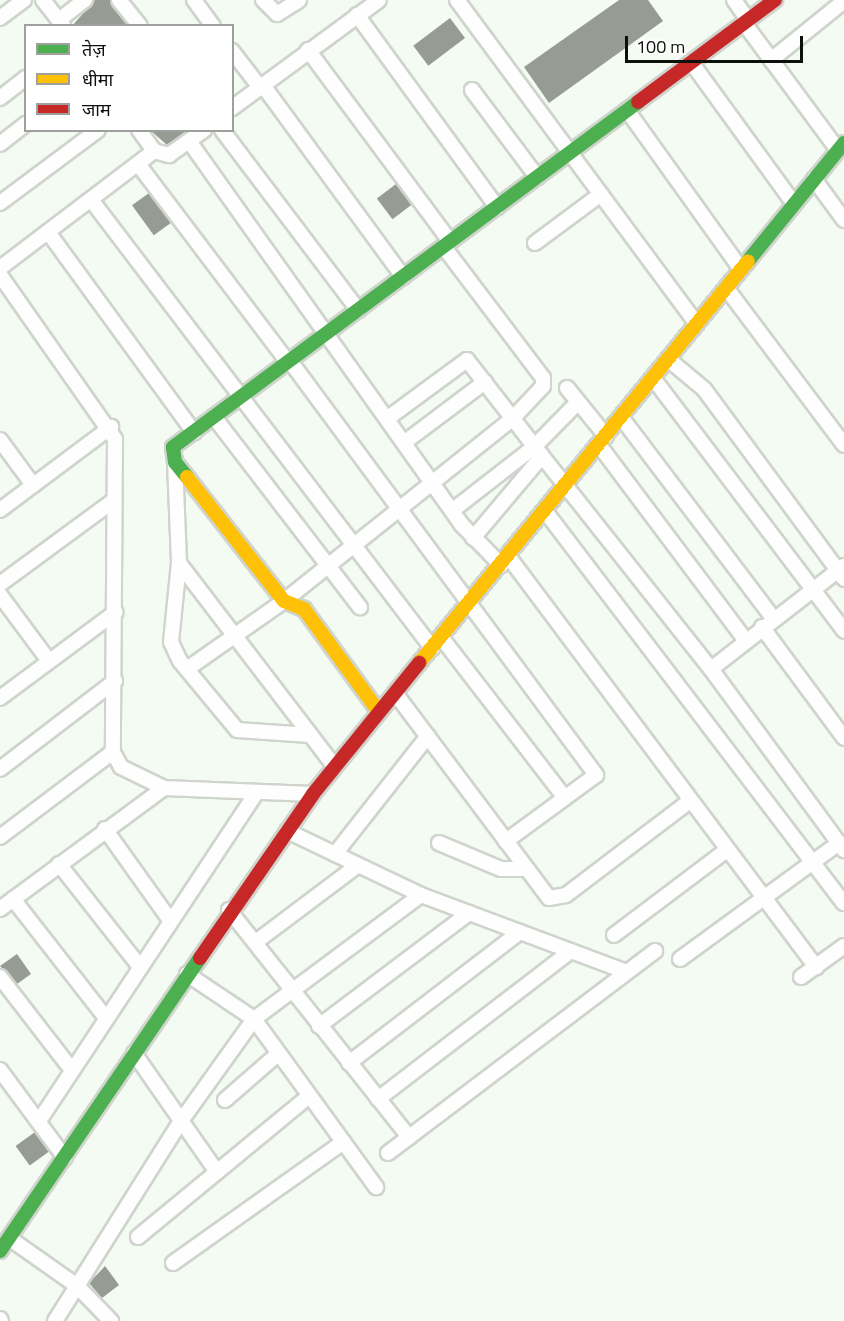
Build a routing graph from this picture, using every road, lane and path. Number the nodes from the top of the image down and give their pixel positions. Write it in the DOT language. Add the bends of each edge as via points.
graph roads {
  1 [pos="24,0"];
  2 [pos="43,0"];
  3 [pos="85,0"];
  4 [pos="119,0"];
  5 [pos="194,0"];
  6 [pos="263,0"];
  7 [pos="299,0"];
  8 [pos="379,0"];
  9 [pos="457,0"];
  10 [pos="734,0"];
  11 [pos="775,0"];
  12 [pos="844,1"];
  13 [pos="357,15"];
  14 [pos="0,18"];
  15 [pos="746,21"];
  16 [pos="61,23"];
  17 [pos="138,24"];
  18 [pos="212,24"];
  19 [pos="308,50"];
  20 [pos="234,53"];
  21 [pos="771,60"];
  22 [pos="692,62"];
  23 [pos="24,80"];
  24 [pos="260,85"];
  25 [pos="472,90"];
  26 [pos="0,98"];
  27 [pos="234,106"];
  28 [pos="627,110"];
  29 [pos="24,126"];
  30 [pos="95,132"];
  31 [pos="140,132"];
  32 [pos="201,132"];
  33 [pos="224,132"];
  34 [pos="189,141"];
  35 [pos="0,144"];
  36 [pos="841,147"];
  37 [pos="154,151"];
  38 [pos="570,152"];
  39 [pos="138,164"];
  40 [pos="537,177"];
  41 [pos="814,179"];
  42 [pos="601,194"];
  43 [pos="92,201"];
  44 [pos="0,203"];
  45 [pos="794,204"];
  46 [pos="497,207"];
  47 [pos="844,220"];
  48 [pos="48,232"];
  49 [pos="535,243"];
  50 [pos="447,244"];
  51 [pos="0,268"];
  52 [pos="741,269"];
  53 [pos="0,275"];
  54 [pos="403,277"];
  55 [pos="727,289"];
  56 [pos="358,310"];
  57 [pos="697,324"];
  58 [pos="327,335"];
  59 [pos="668,359"];
  60 [pos="289,361"];
  61 [pos="653,378"];
  62 [pos="485,382"];
  63 [pos="567,388"];
  64 [pos="242,397"];
  65 [pos="578,402"];
  66 [pos="214,417"];
  67 [pos="621,417"];
  68 [pos="388,418"];
  69 [pos="513,418"];
  70 [pos="111,427"];
  71 [pos="194,432"];
  72 [pos="0,440"];
  73 [pos="602,440"];
  74 [pos="405,442"];
  75 [pos="844,445"];
  76 [pos="538,451"];
  77 [pos="174,462"];
  78 [pos="432,481"];
  79 [pos="567,484"];
  80 [pos="33,485"];
  81 [pos="113,501"];
  82 [pos="399,506"];
  83 [pos="1,508"];
  84 [pos="453,510"];
  85 [pos="545,511"];
  86 [pos="473,538"];
  87 [pos="351,542"];
  88 [pos="505,560"];
  89 [pos="179,563"];
  90 [pos="327,565"];
  91 [pos="842,572"];
  92 [pos="0,584"];
  93 [pos="814,590"];
  94 [pos="0,595"];
  95 [pos="284,601"];
  96 [pos="470,602"];
  97 [pos="360,607"];
  98 [pos="116,612"];
  99 [pos="768,623"];
  100 [pos="844,631"];
  101 [pos="232,633"];
  102 [pos="746,641"];
  103 [pos="436,643"];
  104 [pos="49,661"];
  105 [pos="187,669"];
  106 [pos="711,669"];
  107 [pos="115,681"];
  108 [pos="395,693"];
  109 [pos="1,694"];
  110 [pos="379,712"];
  111 [pos="310,735"];
  112 [pos="428,736"];
  113 [pos="844,738"];
  114 [pos="113,752"];
  115 [pos="334,766"];
  116 [pos="0,769"];
  117 [pos="164,788"];
  118 [pos="256,793"];
  119 [pos="313,794"];
  120 [pos="565,798"];
  121 [pos="690,801"];
  122 [pos="105,829"];
  123 [pos="287,831"];
  124 [pos="0,837"];
  125 [pos="506,841"];
  126 [pos="439,843"];
  127 [pos="841,846"];
  128 [pos="727,850"];
  129 [pos="335,854"];
  130 [pos="810,862"];
  131 [pos="59,864"];
  132 [pos="357,866"];
  133 [pos="526,869"];
  134 [pos="421,895"];
  135 [pos="762,897"];
  136 [pos="13,898"];
  137 [pos="844,903"];
  138 [pos="0,909"];
  139 [pos="229,910"];
  140 [pos="469,913"];
  141 [pos="170,920"];
  142 [pos="520,932"];
  143 [pos="614,935"];
  144 [pos="257,941"];
  145 [pos="844,946"];
  146 [pos="571,951"];
  147 [pos="655,951"];
  148 [pos="680,959"];
  149 [pos="816,966"];
  150 [pos="140,967"];
  151 [pos="624,971"];
  152 [pos="187,974"];
  153 [pos="0,977"];
  154 [pos="801,977"];
  155 [pos="292,990"];
  156 [pos="106,1018"];
  157 [pos="254,1019"];
  158 [pos="319,1026"];
  159 [pos="134,1053"];
  160 [pos="278,1054"];
  161 [pos="349,1063"];
  162 [pos="0,1070"];
  163 [pos="72,1070"];
  164 [pos="309,1096"];
  165 [pos="378,1099"];
  166 [pos="225,1100"];
  167 [pos="39,1121"];
  168 [pos="181,1121"];
  169 [pos="409,1137"];
  170 [pos="343,1142"];
  171 [pos="388,1153"];
  172 [pos="65,1158"];
  173 [pos="217,1172"];
  174 [pos="376,1187"];
  175 [pos="138,1237"];
  176 [pos="9,1238"];
  177 [pos="0,1251"];
  178 [pos="172,1263"];
  179 [pos="77,1286"];
  180 [pos="55,1321"];
  181 [pos="111,1321"];
  1 -- 14 [label="street"];
  2 -- 16 [label="street"];
  3 -- 16 [label="street"];
  4 -- 17 [label="street"];
  5 -- 18 [label="street"];
  6 -- 7 [label="street" via="277,14"];
  8 -- 13 [label="street"];
  9 -- 38 [label="street"];
  10 -- 15 [label="street"];
  11 -- 15 [label="street"];
  12 -- 21 [label="street"];
  13 -- 19 [label="street"];
  13 -- 46 [label="street"];
  15 -- 21 [label="street"];
  15 -- 22 [label="street"];
  19 -- 24 [label="street"];
  19 -- 50 [label="street"];
  20 -- 24 [label="street"];
  21 -- 36 [label="street"];
  22 -- 28 [label="street"];
  22 -- 45 [label="street"];
  23 -- 26 [label="street"];
  24 -- 27 [label="street"];
  24 -- 54 [label="street"];
  25 -- 40 [label="street"];
  28 -- 38 [label="street"];
  28 -- 52 [label="street"];
  29 -- 35 [label="street"];
  30 -- 44 [label="street"];
  31 -- 37 [label="street"];
  32 -- 34 [label="street"];
  33 -- 56 [label="street"];
  34 -- 37 [label="street" via="169,154"];
  34 -- 58 [label="street"];
  36 -- 41 [label="street"];
  37 -- 39 [label="street"];
  38 -- 40 [label="street"];
  38 -- 42 [label="street"];
  39 -- 43 [label="street"];
  39 -- 60 [label="street"];
  40 -- 46 [label="street"];
  41 -- 45 [label="street"];
  41 -- 47 [label="street"];
  42 -- 49 [label="street"];
  42 -- 57 [label="street"];
  43 -- 48 [label="street"];
  43 -- 64 [label="street"];
  45 -- 52 [label="street"];
  46 -- 50 [label="street"];
  48 -- 51 [label="street"];
  48 -- 71 [label="street"];
  50 -- 54 [label="street"];
  50 -- 69 [label="street" via="543,378 543,386"];
  52 -- 55 [label="street"];
  53 -- 70 [label="street"];
  54 -- 56 [label="street"];
  55 -- 57 [label="street"];
  55 -- 75 [label="street"];
  56 -- 58 [label="street"];
  57 -- 59 [label="street"];
  58 -- 60 [label="street"];
  58 -- 68 [label="street"];
  59 -- 61 [label="street"];
  59 -- 91 [label="street" via="704,389"];
  60 -- 64 [label="street"];
  60 -- 82 [label="street"];
  61 -- 67 [label="street"];
  61 -- 93 [label="street"];
  62 -- 68 [label="street" via="472,364 461,360"];
  62 -- 69 [label="street"];
  62 -- 74 [label="street"];
  63 -- 65 [label="street"];
  64 -- 66 [label="street"];
  64 -- 87 [label="street"];
  65 -- 73 [label="street"];
  65 -- 76 [label="street"];
  66 -- 71 [label="street"];
  66 -- 90 [label="street"];
  67 -- 73 [label="street"];
  67 -- 99 [label="street"];
  68 -- 74 [label="street"];
  69 -- 76 [label="street"];
  69 -- 78 [label="street"];
  70 -- 80 [label="street"];
  70 -- 81 [label="street"];
  71 -- 77 [label="street" via="173,447"];
  72 -- 80 [label="street"];
  73 -- 79 [label="street"];
  73 -- 102 [label="street"];
  74 -- 78 [label="street"];
  76 -- 79 [label="street"];
  76 -- 84 [label="street"];
  76 -- 86 [label="street"];
  77 -- 89 [label="street"];
  77 -- 95 [label="street"];
  78 -- 82 [label="street"];
  78 -- 84 [label="street"];
  79 -- 85 [label="street"];
  79 -- 106 [label="street"];
  80 -- 83 [label="street"];
  81 -- 92 [label="street"];
  81 -- 98 [label="street"];
  82 -- 87 [label="street"];
  82 -- 96 [label="street"];
  84 -- 86 [label="street"];
  85 -- 88 [label="street"];
  85 -- 130 [label="street"];
  86 -- 88 [label="street"];
  87 -- 90 [label="street"];
  87 -- 103 [label="street"];
  88 -- 96 [label="street"];
  88 -- 121 [label="street"];
  89 -- 101 [label="street"];
  89 -- 105 [label="street" via="171,642"];
  90 -- 95 [label="street"];
  90 -- 97 [label="street"];
  91 -- 93 [label="street"];
  93 -- 99 [label="street"];
  93 -- 100 [label="street"];
  94 -- 104 [label="street"];
  95 -- 101 [label="street"];
  95 -- 110 [label="street" via="304,609"];
  96 -- 103 [label="street"];
  96 -- 120 [label="street" via="593,767 592,780"];
  98 -- 104 [label="street"];
  98 -- 107 [label="street"];
  99 -- 102 [label="street"];
  99 -- 113 [label="street"];
  101 -- 105 [label="street"];
  101 -- 111 [label="street"];
  102 -- 106 [label="street"];
  103 -- 108 [label="street"];
  103 -- 120 [label="street"];
  104 -- 109 [label="street"];
  105 -- 111 [label="street" via="237,730"];
  106 -- 127 [label="street"];
  107 -- 114 [label="street"];
  107 -- 116 [label="street"];
  108 -- 110 [label="street"];
  108 -- 112 [label="street"];
  110 -- 115 [label="street"];
  111 -- 115 [label="street"];
  112 -- 125 [label="street"];
  112 -- 129 [label="street"];
  114 -- 117 [label="street" via="134,778"];
  114 -- 124 [label="street"];
  115 -- 119 [label="street"];
  117 -- 118 [label="street"];
  117 -- 122 [label="street"];
  118 -- 119 [label="street"];
  118 -- 141 [label="street"];
  119 -- 123 [label="street"];
  120 -- 125 [label="street"];
  121 -- 128 [label="street"];
  121 -- 133 [label="street" via="558,899 543,893"];
  122 -- 131 [label="street"];
  122 -- 141 [label="street"];
  123 -- 129 [label="street"];
  123 -- 139 [label="street"];
  125 -- 133 [label="street"];
  126 -- 133 [label="street" via="501,869"];
  127 -- 130 [label="street"];
  128 -- 135 [label="street"];
  128 -- 143 [label="street"];
  129 -- 132 [label="street"];
  130 -- 135 [label="street"];
  130 -- 137 [label="street"];
  131 -- 136 [label="street"];
  131 -- 150 [label="street"];
  132 -- 134 [label="street"];
  132 -- 144 [label="street"];
  134 -- 140 [label="street"];
  134 -- 155 [label="street"];
  135 -- 148 [label="street"];
  135 -- 149 [label="street"];
  136 -- 138 [label="street"];
  136 -- 156 [label="street"];
  139 -- 144 [label="street"];
  139 -- 152 [label="street"];
  140 -- 142 [label="street"];
  140 -- 158 [label="street"];
  141 -- 150 [label="street"];
  142 -- 146 [label="street"];
  142 -- 161 [label="street"];
  144 -- 155 [label="street"];
  145 -- 149 [label="street"];
  146 -- 151 [label="street"];
  146 -- 165 [label="street"];
  147 -- 151 [label="street"];
  149 -- 154 [label="street"];
  150 -- 156 [label="street"];
  151 -- 169 [label="street"];
  152 -- 157 [label="street"];
  152 -- 159 [label="street"];
  153 -- 163 [label="street"];
  155 -- 157 [label="street"];
  155 -- 158 [label="street"];
  156 -- 163 [label="street"];
  157 -- 160 [label="street"];
  157 -- 168 [label="street"];
  158 -- 161 [label="street"];
  159 -- 168 [label="street"];
  159 -- 172 [label="street"];
  160 -- 164 [label="street"];
  160 -- 166 [label="street"];
  161 -- 165 [label="street"];
  162 -- 167 [label="street"];
  163 -- 167 [label="street"];
  164 -- 170 [label="street"];
  164 -- 173 [label="street"];
  165 -- 169 [label="street"];
  167 -- 172 [label="street"];
  168 -- 173 [label="street"];
  168 -- 179 [label="street"];
  169 -- 171 [label="street"];
  170 -- 174 [label="street"];
  170 -- 178 [label="street"];
  172 -- 176 [label="street"];
  173 -- 175 [label="street"];
  176 -- 177 [label="street"];
  176 -- 179 [label="street"];
  179 -- 180 [label="street"];
  179 -- 181 [label="street"];
}
